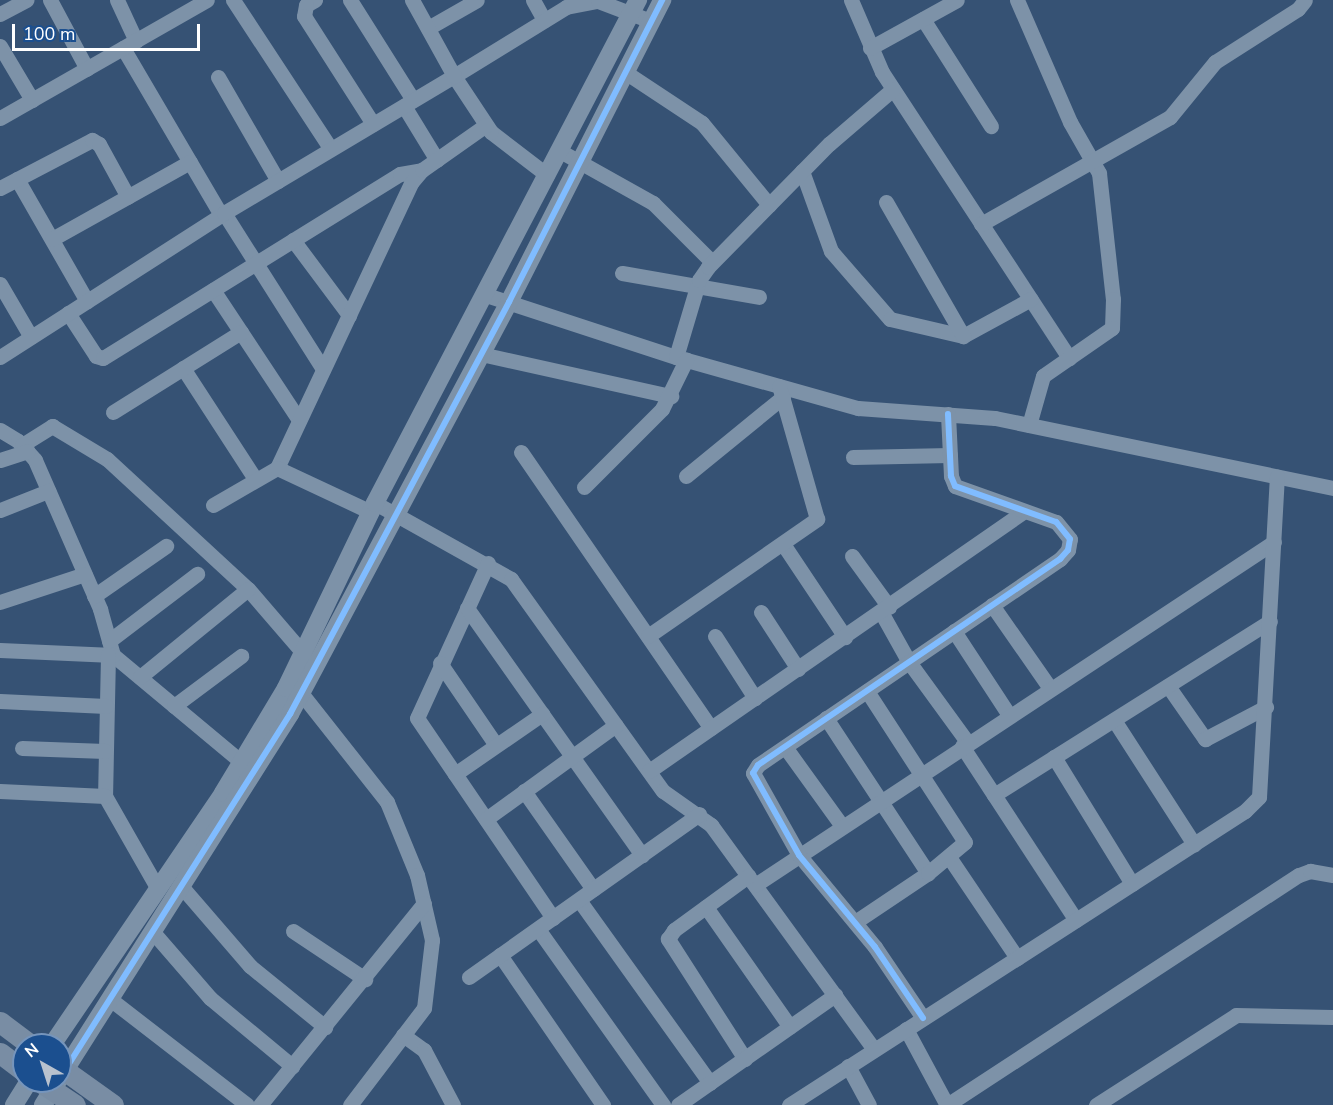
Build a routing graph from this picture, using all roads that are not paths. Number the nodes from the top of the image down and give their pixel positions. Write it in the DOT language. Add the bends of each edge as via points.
graph roads {
  1 [pos="26,0"];
  2 [pos="50,0"];
  3 [pos="117,0"];
  4 [pos="233,0"];
  5 [pos="315,0"];
  6 [pos="350,0"];
  7 [pos="412,0"];
  8 [pos="477,0"];
  9 [pos="533,0"];
  10 [pos="662,0"];
  11 [pos="850,0"];
  12 [pos="957,0"];
  13 [pos="1017,0"];
  14 [pos="1305,0"];
  15 [pos="200,2"];
  16 [pos="635,7"];
  17 [pos="0,14"];
  18 [pos="923,19"];
  19 [pos="544,20"];
  20 [pos="651,21"];
  21 [pos="428,28"];
  22 [pos="130,44"];
  23 [pos="0,46"];
  24 [pos="870,48"];
  25 [pos="87,69"];
  26 [pos="625,72"];
  27 [pos="454,76"];
  28 [pos="218,77"];
  29 [pos="893,89"];
  30 [pos="32,100"];
  31 [pos="408,103"];
  32 [pos="0,118"];
  33 [pos="373,124"];
  34 [pos="486,125"];
  35 [pos="991,126"];
  36 [pos="331,149"];
  37 [pos="560,151"];
  38 [pos="437,160"];
  39 [pos="581,160"];
  40 [pos="1093,160"];
  41 [pos="190,162"];
  42 [pos="422,170"];
  43 [pos="802,171"];
  44 [pos="548,175"];
  45 [pos="17,179"];
  46 [pos="278,181"];
  47 [pos="0,188"];
  48 [pos="128,197"];
  49 [pos="886,202"];
  50 [pos="769,205"];
  51 [pos="222,214"];
  52 [pos="981,224"];
  53 [pos="52,239"];
  54 [pos="294,240"];
  55 [pos="712,262"];
  56 [pos="255,263"];
  57 [pos="622,273"];
  58 [pos="0,284"];
  59 [pos="697,288"];
  60 [pos="213,290"];
  61 [pos="483,294"];
  62 [pos="759,297"];
  63 [pos="1031,299"];
  64 [pos="87,301"];
  65 [pos="509,302"];
  66 [pos="68,313"];
  67 [pos="349,315"];
  68 [pos="241,332"];
  69 [pos="963,336"];
  70 [pos="31,337"];
  71 [pos="482,354"];
  72 [pos="1,356"];
  73 [pos="1069,357"];
  74 [pos="681,358"];
  75 [pos="183,368"];
  76 [pos="323,369"];
  77 [pos="781,391"];
  78 [pos="671,396"];
  79 [pos="113,412"];
  80 [pos="948,414"];
  81 [pos="300,420"];
  82 [pos="1029,425"];
  83 [pos="0,430"];
  84 [pos="25,448"];
  85 [pos="520,452"];
  86 [pos="950,455"];
  87 [pos="853,457"];
  88 [pos="0,460"];
  89 [pos="277,468"];
  90 [pos="686,476"];
  91 [pos="1277,477"];
  92 [pos="255,479"];
  93 [pos="584,486"];
  94 [pos="1333,488"];
  95 [pos="48,491"];
  96 [pos="213,505"];
  97 [pos="373,507"];
  98 [pos="0,510"];
  99 [pos="397,512"];
  100 [pos="1024,512"];
  101 [pos="1274,542"];
  102 [pos="783,544"];
  103 [pos="166,546"];
  104 [pos="852,556"];
  105 [pos="488,563"];
  106 [pos="85,574"];
  107 [pos="197,574"];
  108 [pos="248,589"];
  109 [pos="94,596"];
  110 [pos="0,602"];
  111 [pos="992,605"];
  112 [pos="466,608"];
  113 [pos="885,610"];
  114 [pos="761,612"];
  115 [pos="1270,621"];
  116 [pos="954,632"];
  117 [pos="648,636"];
  118 [pos="715,636"];
  119 [pos="845,637"];
  120 [pos="0,650"];
  121 [pos="110,650"];
  122 [pos="303,653"];
  123 [pos="241,656"];
  124 [pos="909,662"];
  125 [pos="440,663"];
  126 [pos="798,669"];
  127 [pos="140,677"];
  128 [pos="1168,686"];
  129 [pos="1050,688"];
  130 [pos="867,691"];
  131 [pos="301,693"];
  132 [pos="755,698"];
  133 [pos="0,701"];
  134 [pos="106,706"];
  135 [pos="174,706"];
  136 [pos="1266,707"];
  137 [pos="542,714"];
  138 [pos="1010,715"];
  139 [pos="826,718"];
  140 [pos="1114,720"];
  141 [pos="616,725"];
  142 [pos="711,728"];
  143 [pos="496,745"];
  144 [pos="965,745"];
  145 [pos="785,747"];
  146 [pos="22,748"];
  147 [pos="105,751"];
  148 [pos="572,756"];
  149 [pos="1054,757"];
  150 [pos="247,767"];
  151 [pos="649,771"];
  152 [pos="454,774"];
  153 [pos="921,774"];
  154 [pos="0,791"];
  155 [pos="524,791"];
  156 [pos="994,795"];
  157 [pos="105,796"];
  158 [pos="880,801"];
  159 [pos="699,814"];
  160 [pos="486,819"];
  161 [pos="842,826"];
  162 [pos="1194,844"];
  163 [pos="642,855"];
  164 [pos="799,855"];
  165 [pos="949,857"];
  166 [pos="928,873"];
  167 [pos="1333,875"];
  168 [pos="752,881"];
  169 [pos="1132,884"];
  170 [pos="181,886"];
  171 [pos="593,889"];
  172 [pos="153,897"];
  173 [pos="579,900"];
  174 [pos="424,903"];
  175 [pos="706,907"];
  176 [pos="163,914"];
  177 [pos="553,918"];
  178 [pos="1076,920"];
  179 [pos="855,922"];
  180 [pos="538,929"];
  181 [pos="152,931"];
  182 [pos="293,931"];
  183 [pos="500,955"];
  184 [pos="1017,958"];
  185 [pos="469,977"];
  186 [pos="365,979"];
  187 [pos="835,995"];
  188 [pos="110,999"];
  189 [pos="1333,1017"];
  190 [pos="923,1018"];
  191 [pos="0,1022"];
  192 [pos="325,1027"];
  193 [pos="790,1027"];
  194 [pos="906,1029"];
  195 [pos="15,1033"];
  196 [pos="60,1033"];
  197 [pos="403,1035"];
  198 [pos="874,1049"];
  199 [pos="72,1055"];
  200 [pos="745,1059"];
  201 [pos="292,1066"];
  202 [pos="848,1066"];
  203 [pos="710,1083"];
  204 [pos="72,1089"];
  205 [pos="64,1093"];
  206 [pos="75,1105"];
  207 [pos="113,1105"];
  208 [pos="247,1105"];
  209 [pos="260,1105"];
  210 [pos="350,1105"];
  211 [pos="453,1105"];
  212 [pos="603,1105"];
  213 [pos="663,1105"];
  214 [pos="678,1105"];
  215 [pos="790,1105"];
  216 [pos="869,1105"];
  217 [pos="947,1105"];
  218 [pos="1096,1105"];
  1 -- 17 [label="street"];
  2 -- 25 [label="street"];
  3 -- 22 [label="street"];
  4 -- 36 [label="street"];
  5 -- 33 [label="street" via="306,5 304,16"];
  6 -- 31 [label="street"];
  7 -- 21 [label="street"];
  8 -- 21 [label="street"];
  9 -- 19 [label="street"];
  10 -- 20 [label="street"];
  11 -- 24 [label="street"];
  12 -- 18 [label="street"];
  13 -- 40 [label="street" via="1070,122"];
  14 -- 40 [label="street" via="1298,9 1215,62 1170,117"];
  15 -- 22 [label="street"];
  16 -- 19 [label="street" via="588,1 566,7"];
  16 -- 20 [label="street"];
  16 -- 37 [label="street"];
  18 -- 24 [label="street"];
  18 -- 35 [label="street"];
  19 -- 27 [label="street"];
  20 -- 26 [label="street"];
  21 -- 27 [label="street"];
  22 -- 25 [label="street"];
  22 -- 41 [label="street"];
  23 -- 30 [label="street"];
  24 -- 29 [label="street"];
  25 -- 30 [label="street"];
  26 -- 39 [label="street"];
  26 -- 50 [label="street" via="702,123"];
  27 -- 31 [label="street"];
  27 -- 34 [label="street"];
  28 -- 46 [label="street"];
  29 -- 43 [label="street"];
  29 -- 52 [label="street"];
  30 -- 32 [label="street"];
  31 -- 33 [label="street"];
  31 -- 38 [label="street"];
  33 -- 36 [label="street"];
  34 -- 38 [label="street"];
  34 -- 44 [label="street"];
  36 -- 46 [label="street"];
  37 -- 39 [label="street"];
  37 -- 44 [label="street"];
  38 -- 42 [label="street"];
  39 -- 55 [label="street" via="652,203"];
  39 -- 65 [label="street"];
  40 -- 52 [label="street"];
  40 -- 73 [label="street" via="1101,181 1114,321 1107,334"];
  41 -- 48 [label="street"];
  41 -- 51 [label="street"];
  42 -- 54 [label="street" via="400,174"];
  42 -- 67 [label="street" via="411,183"];
  43 -- 50 [label="street"];
  43 -- 69 [label="street" via="831,251 884,314 897,322"];
  44 -- 61 [label="street"];
  45 -- 47 [label="street"];
  45 -- 48 [label="street" via="95,140"];
  45 -- 53 [label="street"];
  46 -- 51 [label="street"];
  48 -- 53 [label="street"];
  49 -- 69 [label="street"];
  50 -- 55 [label="street"];
  51 -- 56 [label="street"];
  51 -- 64 [label="street"];
  52 -- 63 [label="street"];
  53 -- 64 [label="street"];
  54 -- 56 [label="street"];
  54 -- 67 [label="street"];
  55 -- 59 [label="street"];
  56 -- 60 [label="street"];
  56 -- 76 [label="street"];
  57 -- 59 [label="street"];
  58 -- 70 [label="street"];
  59 -- 62 [label="street"];
  59 -- 74 [label="street"];
  60 -- 66 [label="street" via="103,358 96,356"];
  60 -- 68 [label="street"];
  61 -- 65 [label="street"];
  61 -- 97 [label="street"];
  63 -- 69 [label="street"];
  63 -- 73 [label="street"];
  64 -- 66 [label="street"];
  65 -- 71 [label="street"];
  65 -- 74 [label="street"];
  66 -- 70 [label="street"];
  67 -- 76 [label="street"];
  68 -- 75 [label="street"];
  68 -- 81 [label="street"];
  70 -- 72 [label="street"];
  71 -- 78 [label="street"];
  71 -- 99 [label="street"];
  73 -- 82 [label="street" via="1043,376"];
  74 -- 77 [label="street"];
  74 -- 78 [label="street"];
  75 -- 79 [label="street"];
  75 -- 92 [label="street"];
  76 -- 81 [label="street"];
  77 -- 80 [label="street" via="858,408"];
  77 -- 90 [label="street"];
  77 -- 102 [label="street" via="817,512 812,525"];
  78 -- 93 [label="street"];
  80 -- 82 [label="street"];
  80 -- 86 [label="street"];
  81 -- 89 [label="street"];
  82 -- 91 [label="street"];
  83 -- 84 [label="street"];
  84 -- 88 [label="street"];
  84 -- 95 [label="street"];
  84 -- 108 [label="street" via="52,426 107,459"];
  85 -- 117 [label="street"];
  86 -- 87 [label="street"];
  86 -- 100 [label="street" via="951,476 959,490"];
  89 -- 92 [label="street"];
  89 -- 97 [label="street"];
  91 -- 94 [label="street"];
  91 -- 101 [label="street"];
  92 -- 96 [label="street"];
  95 -- 98 [label="street"];
  95 -- 106 [label="street"];
  97 -- 99 [label="street"];
  97 -- 122 [label="street"];
  99 -- 105 [label="street"];
  99 -- 131 [label="street"];
  100 -- 111 [label="street" via="1062,527 1070,539 1068,550"];
  100 -- 113 [label="street"];
  101 -- 115 [label="street"];
  101 -- 129 [label="street"];
  102 -- 117 [label="street"];
  102 -- 119 [label="street"];
  103 -- 109 [label="street"];
  104 -- 113 [label="street"];
  105 -- 112 [label="street"];
  105 -- 141 [label="street" via="511,579"];
  106 -- 109 [label="street"];
  106 -- 110 [label="street"];
  107 -- 121 [label="street"];
  108 -- 122 [label="street"];
  108 -- 127 [label="street"];
  109 -- 121 [label="street"];
  111 -- 116 [label="street"];
  111 -- 129 [label="street"];
  112 -- 125 [label="street"];
  112 -- 137 [label="street"];
  113 -- 119 [label="street"];
  113 -- 124 [label="street"];
  114 -- 126 [label="street"];
  115 -- 128 [label="street"];
  115 -- 136 [label="street"];
  116 -- 124 [label="street"];
  116 -- 138 [label="street"];
  117 -- 142 [label="street"];
  118 -- 132 [label="street"];
  119 -- 126 [label="street"];
  120 -- 121 [label="street"];
  121 -- 127 [label="street"];
  121 -- 134 [label="street"];
  122 -- 150 [label="street"];
  123 -- 135 [label="street"];
  124 -- 130 [label="street"];
  124 -- 144 [label="street"];
  125 -- 143 [label="street"];
  125 -- 152 [label="street" via="417,718"];
  126 -- 132 [label="street"];
  127 -- 135 [label="street"];
  128 -- 136 [label="street" via="1204,739"];
  128 -- 140 [label="street"];
  129 -- 138 [label="street"];
  130 -- 139 [label="street"];
  130 -- 153 [label="street"];
  131 -- 150 [label="street"];
  131 -- 174 [label="street" via="377,786 409,856"];
  132 -- 142 [label="street"];
  133 -- 134 [label="street"];
  134 -- 147 [label="street"];
  135 -- 150 [label="street"];
  136 -- 162 [label="street" via="1259,797 1245,811"];
  137 -- 143 [label="street"];
  137 -- 148 [label="street"];
  138 -- 144 [label="street"];
  139 -- 145 [label="street"];
  139 -- 158 [label="street"];
  140 -- 149 [label="street"];
  140 -- 162 [label="street"];
  141 -- 148 [label="street"];
  141 -- 151 [label="street"];
  142 -- 151 [label="street"];
  143 -- 152 [label="street"];
  144 -- 153 [label="street"];
  144 -- 156 [label="street"];
  145 -- 161 [label="street"];
  145 -- 164 [label="street" via="758,765 754,778"];
  146 -- 147 [label="street"];
  147 -- 157 [label="street"];
  148 -- 155 [label="street"];
  148 -- 163 [label="street"];
  149 -- 156 [label="street"];
  149 -- 169 [label="street"];
  150 -- 170 [label="street"];
  150 -- 172 [label="street"];
  151 -- 159 [label="street" via="668,795"];
  152 -- 160 [label="street"];
  153 -- 158 [label="street"];
  153 -- 165 [label="street" via="964,837 962,848"];
  154 -- 157 [label="street"];
  155 -- 160 [label="street"];
  155 -- 171 [label="street"];
  156 -- 178 [label="street"];
  157 -- 172 [label="street"];
  158 -- 161 [label="street"];
  158 -- 166 [label="street"];
  159 -- 163 [label="street"];
  159 -- 168 [label="street"];
  160 -- 177 [label="street"];
  161 -- 164 [label="street"];
  162 -- 169 [label="street"];
  163 -- 171 [label="street"];
  164 -- 168 [label="street"];
  164 -- 179 [label="street"];
  165 -- 166 [label="street"];
  165 -- 184 [label="street"];
  166 -- 179 [label="street"];
  167 -- 217 [label="street" via="1310,871 1299,874"];
  168 -- 175 [label="street"];
  168 -- 187 [label="street"];
  169 -- 178 [label="street"];
  170 -- 176 [label="street"];
  170 -- 192 [label="street" via="249,966"];
  171 -- 173 [label="street"];
  172 -- 176 [label="street"];
  172 -- 196 [label="street"];
  173 -- 177 [label="street"];
  173 -- 203 [label="street"];
  174 -- 186 [label="street"];
  174 -- 197 [label="street" via="432,948 426,1003"];
  175 -- 193 [label="street"];
  175 -- 200 [label="street" via="674,930 669,944"];
  176 -- 181 [label="street"];
  177 -- 180 [label="street"];
  178 -- 184 [label="street"];
  179 -- 190 [label="street"];
  180 -- 183 [label="street"];
  180 -- 213 [label="street"];
  181 -- 188 [label="street"];
  181 -- 201 [label="street" via="210,998"];
  182 -- 186 [label="street"];
  183 -- 185 [label="street"];
  183 -- 212 [label="street"];
  184 -- 190 [label="street"];
  186 -- 192 [label="street"];
  187 -- 193 [label="street"];
  187 -- 198 [label="street"];
  188 -- 199 [label="street"];
  188 -- 208 [label="street"];
  189 -- 218 [label="street" via="1236,1015"];
  190 -- 194 [label="street"];
  191 -- 195 [label="main road"];
  192 -- 201 [label="street"];
  193 -- 200 [label="street"];
  194 -- 198 [label="street"];
  194 -- 217 [label="street"];
  197 -- 210 [label="street"];
  197 -- 211 [label="street" via="424,1050"];
  198 -- 202 [label="street"];
  200 -- 203 [label="street"];
  201 -- 209 [label="street"];
  202 -- 215 [label="street"];
  202 -- 216 [label="street"];
  203 -- 214 [label="street"];
  204 -- 207 [label="main road"];
  205 -- 206 [label="main road"];
}
